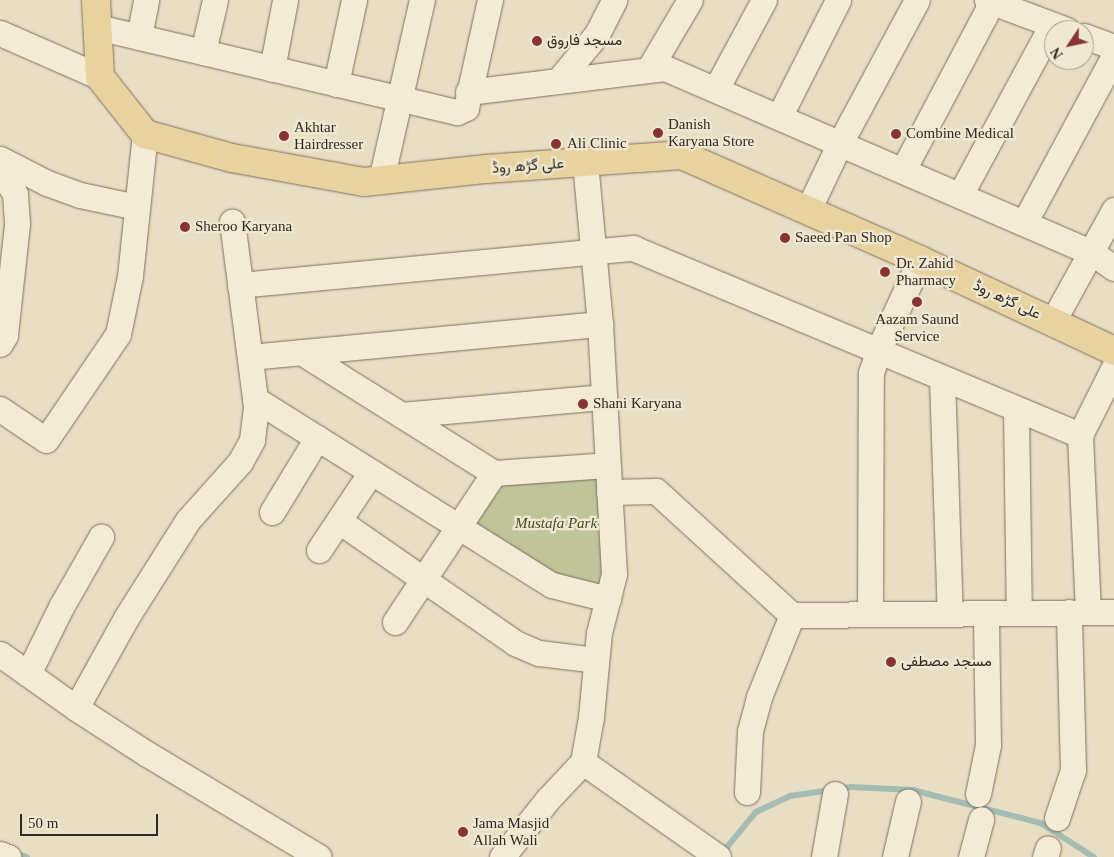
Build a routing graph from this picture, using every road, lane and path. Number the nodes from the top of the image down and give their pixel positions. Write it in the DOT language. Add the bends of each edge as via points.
graph roads {
  1 [pos="146,0"];
  2 [pos="215,0"];
  3 [pos="285,0"];
  4 [pos="354,0"];
  5 [pos="422,0"];
  6 [pos="490,0"];
  7 [pos="614,0"];
  8 [pos="690,0"];
  9 [pos="764,0"];
  10 [pos="838,0"];
  11 [pos="916,0"];
  12 [pos="989,1"];
  13 [pos="93,8"];
  14 [pos="1044,21"];
  15 [pos="0,33"];
  16 [pos="139,37"];
  17 [pos="1094,40"];
  18 [pos="1114,47"];
  19 [pos="203,52"];
  20 [pos="1044,54"];
  21 [pos="1114,56"];
  22 [pos="272,68"];
  23 [pos="649,69"];
  24 [pos="100,77"];
  25 [pos="558,81"];
  26 [pos="336,84"];
  27 [pos="716,89"];
  28 [pos="468,92"];
  29 [pos="400,99"];
  30 [pos="779,117"];
  31 [pos="145,134"];
  32 [pos="840,143"];
  33 [pos="0,159"];
  34 [pos="585,162"];
  35 [pos="0,169"];
  36 [pos="903,170"];
  37 [pos="381,180"];
  38 [pos="960,195"];
  39 [pos="137,207"];
  40 [pos="808,210"];
  41 [pos="1114,210"];
  42 [pos="232,222"];
  43 [pos="1024,223"];
  44 [pos="1091,252"];
  45 [pos="593,253"];
  46 [pos="920,260"];
  47 [pos="1114,268"];
  48 [pos="240,284"];
  49 [pos="1053,321"];
  50 [pos="600,324"];
  51 [pos="0,344"];
  52 [pos="878,351"];
  53 [pos="1114,351"];
  54 [pos="301,352"];
  55 [pos="250,357"];
  56 [pos="1114,367"];
  57 [pos="942,378"];
  58 [pos="604,396"];
  59 [pos="255,399"];
  60 [pos="1016,408"];
  61 [pos="0,409"];
  62 [pos="401,415"];
  63 [pos="1080,435"];
  64 [pos="317,438"];
  65 [pos="607,465"];
  66 [pos="371,472"];
  67 [pos="494,473"];
  68 [pos="609,492"];
  69 [pos="272,512"];
  70 [pos="339,521"];
  71 [pos="458,528"];
  72 [pos="101,537"];
  73 [pos="319,550"];
  74 [pos="423,580"];
  75 [pos="608,598"];
  76 [pos="1019,612"];
  77 [pos="1078,612"];
  78 [pos="1114,612"];
  79 [pos="950,613"];
  80 [pos="986,613"];
  81 [pos="870,614"];
  82 [pos="792,615"];
  83 [pos="395,622"];
  84 [pos="0,654"];
  85 [pos="596,660"];
  86 [pos="28,674"];
  87 [pos="76,708"];
  88 [pos="583,762"];
  89 [pos="747,792"];
  90 [pos="835,794"];
  91 [pos="978,794"];
  92 [pos="908,801"];
  93 [pos="1057,818"];
  94 [pos="981,819"];
  95 [pos="712,852"];
  96 [pos="0,854"];
  97 [pos="8,857"];
  98 [pos="319,857"];
  99 [pos="502,857"];
  100 [pos="824,857"];
  101 [pos="895,857"];
  102 [pos="971,857"];
  1 -- 16 [label="street"];
  2 -- 19 [label="street"];
  3 -- 22 [label="street"];
  4 -- 26 [label="street"];
  5 -- 29 [label="street"];
  6 -- 28 [label="street"];
  7 -- 25 [label="street" via="597,34"];
  8 -- 23 [label="street"];
  9 -- 27 [label="street"];
  10 -- 30 [label="street"];
  11 -- 32 [label="street"];
  12 -- 14 [label="street"];
  12 -- 36 [label="street"];
  13 -- 16 [label="street"];
  13 -- 24 [label="main road"];
  15 -- 24 [label="street"];
  16 -- 19 [label="street"];
  17 -- 18 [label="street"];
  19 -- 22 [label="street"];
  20 -- 38 [label="street"];
  21 -- 43 [label="street"];
  22 -- 26 [label="street"];
  23 -- 25 [label="street"];
  23 -- 27 [label="street" via="666,68"];
  24 -- 31 [label="main road"];
  25 -- 28 [label="street"];
  26 -- 29 [label="street"];
  27 -- 30 [label="street"];
  28 -- 29 [label="street" via="466,108 457,112"];
  29 -- 37 [label="street"];
  30 -- 32 [label="street"];
  31 -- 37 [label="main road, علی گڑھ روڈ" via="232,158 364,182"];
  31 -- 39 [label="street"];
  32 -- 36 [label="street"];
  32 -- 40 [label="street"];
  33 -- 39 [label="street" via="46,183 80,195"];
  34 -- 37 [label="main road, علی گڑھ روڈ"];
  34 -- 40 [label="main road, علی گڑھ روڈ" via="682,155"];
  34 -- 45 [label="street"];
  35 -- 51 [label="street" via="15,194 17,224 5,335"];
  36 -- 38 [label="street"];
  38 -- 43 [label="street"];
  39 -- 61 [label="street" via="130,276 118,334 46,440"];
  40 -- 46 [label="main road, علی گڑھ روڈ"];
  41 -- 44 [label="street"];
  42 -- 48 [label="street"];
  43 -- 44 [label="street"];
  44 -- 47 [label="street"];
  44 -- 49 [label="street"];
  45 -- 48 [label="street"];
  45 -- 50 [label="street"];
  45 -- 52 [label="street" via="633,248"];
  46 -- 49 [label="main road, علی گڑھ روڈ"];
  46 -- 52 [label="street"];
  48 -- 55 [label="street"];
  49 -- 53 [label="main road, علی گڑھ روڈ"];
  50 -- 54 [label="street"];
  50 -- 58 [label="street"];
  52 -- 57 [label="street"];
  52 -- 81 [label="street" via="871,373"];
  54 -- 55 [label="street"];
  54 -- 62 [label="street"];
  55 -- 59 [label="street"];
  56 -- 63 [label="street"];
  57 -- 60 [label="street"];
  57 -- 79 [label="street"];
  58 -- 62 [label="street"];
  58 -- 65 [label="street"];
  59 -- 64 [label="street"];
  59 -- 87 [label="street" via="252,440 240,462 188,520 126,618"];
  60 -- 63 [label="street"];
  60 -- 76 [label="street"];
  62 -- 67 [label="street"];
  63 -- 77 [label="street"];
  64 -- 66 [label="street"];
  64 -- 69 [label="street"];
  65 -- 67 [label="street"];
  65 -- 68 [label="street"];
  66 -- 70 [label="street"];
  66 -- 71 [label="street"];
  67 -- 71 [label="street"];
  68 -- 75 [label="street" via="614,574"];
  68 -- 82 [label="street" via="656,491"];
  70 -- 73 [label="street"];
  70 -- 74 [label="street"];
  71 -- 74 [label="street"];
  71 -- 75 [label="street" via="552,585"];
  72 -- 86 [label="street"];
  74 -- 83 [label="street"];
  74 -- 85 [label="street" via="515,643 539,653"];
  75 -- 85 [label="street"];
  76 -- 77 [label="street"];
  76 -- 80 [label="street"];
  77 -- 78 [label="street"];
  77 -- 93 [label="street" via="1074,770"];
  79 -- 80 [label="street"];
  79 -- 81 [label="street"];
  80 -- 91 [label="street" via="988,745"];
  81 -- 82 [label="street"];
  82 -- 89 [label="street" via="759,697 750,731"];
  84 -- 86 [label="street"];
  85 -- 88 [label="street"];
  86 -- 87 [label="street"];
  87 -- 98 [label="street"];
  88 -- 95 [label="street"];
  88 -- 99 [label="street" via="548,798"];
  90 -- 100 [label="street"];
  92 -- 101 [label="street"];
  94 -- 102 [label="street"];
  96 -- 97 [label="street"];
}
